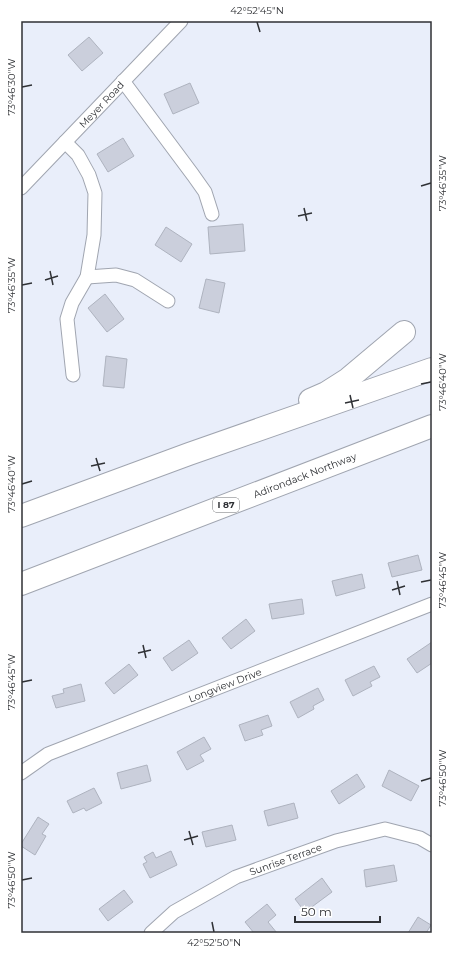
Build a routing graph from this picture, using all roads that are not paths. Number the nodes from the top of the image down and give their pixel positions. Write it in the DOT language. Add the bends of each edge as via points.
graph roads {
  1 [pos="181,21"];
  2 [pos="123,81"];
  3 [pos="65,142"];
  4 [pos="21,188"];
  5 [pos="212,214"];
  6 [pos="87,277"];
  7 [pos="168,301"];
  8 [pos="404,332"];
  9 [pos="432,369"];
  10 [pos="73,375"];
  11 [pos="432,426"];
  12 [pos="189,454"];
  13 [pos="21,516"];
  14 [pos="21,584"];
  15 [pos="432,604"];
  16 [pos="21,773"];
  17 [pos="432,845"];
  18 [pos="152,933"];
  1 -- 2 [label="street, Meyer Road"];
  2 -- 3 [label="street, Meyer Road"];
  2 -- 5 [label="street" via="201,186"];
  3 -- 4 [label="street, Meyer Road"];
  3 -- 6 [label="street" via="78,155 95,192 94,235"];
  6 -- 7 [label="street" via="116,275 135,280"];
  6 -- 10 [label="street" via="72,303 67,319"];
  8 -- 12 [label="highway" via="348,379 326,393"];
  9 -- 12 [label="highway"];
  11 -- 14 [label="highway, Adirondack Northway / I 87"];
  12 -- 13 [label="highway"];
  15 -- 16 [label="street, Longview Drive" via="48,754"];
  17 -- 18 [label="street, Sunrise Terrace" via="420,838 385,829 336,840 236,877 174,912"];
}
